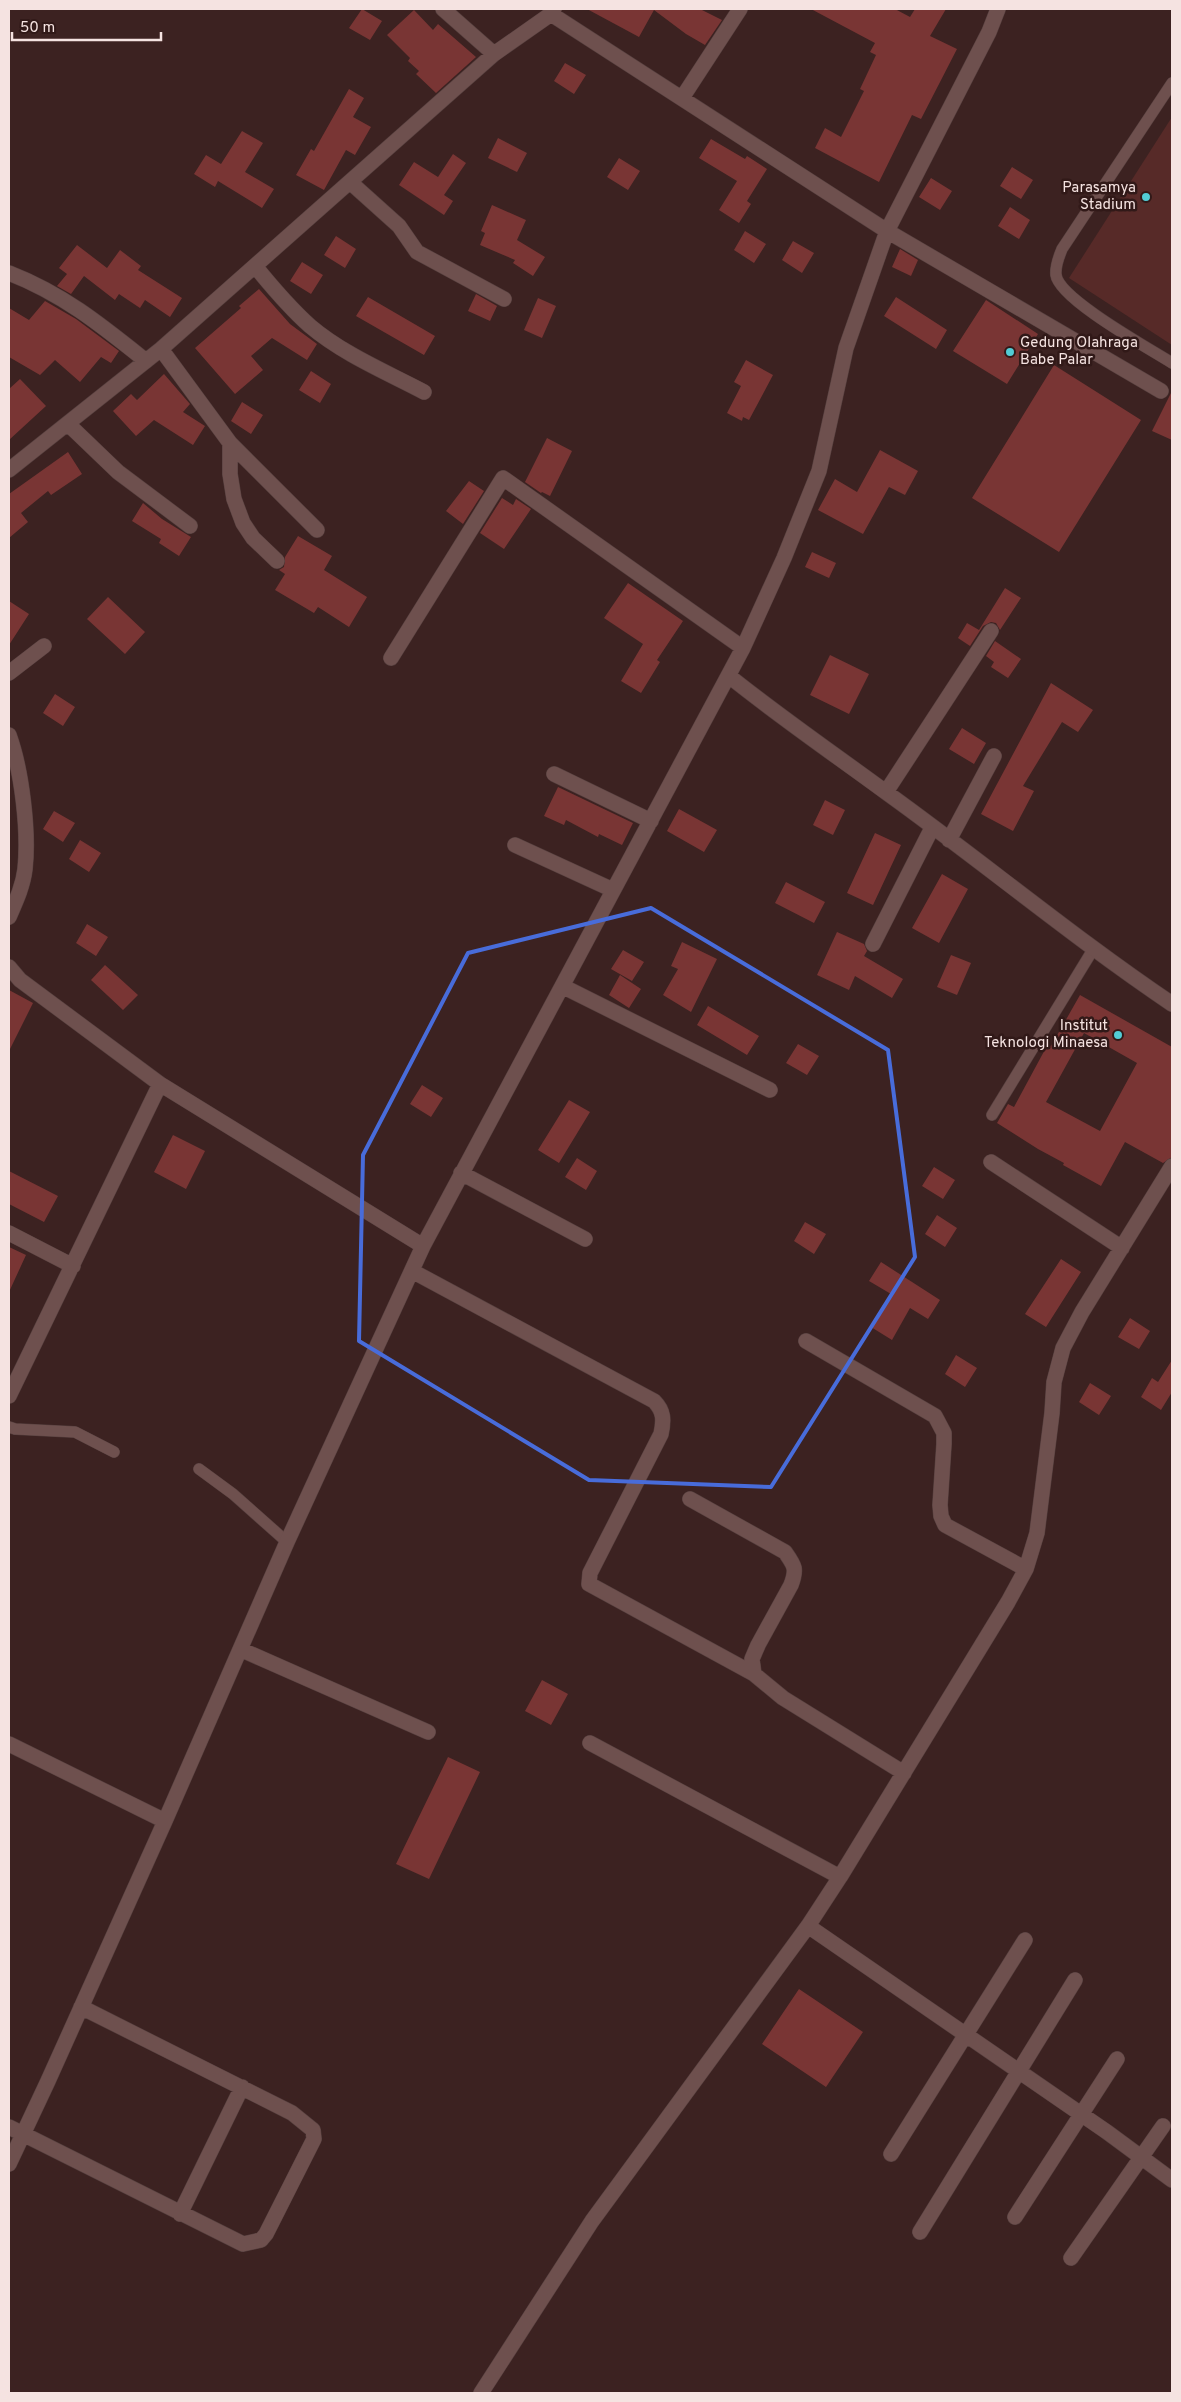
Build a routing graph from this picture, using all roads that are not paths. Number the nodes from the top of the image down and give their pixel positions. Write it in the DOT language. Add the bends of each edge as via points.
graph roads {
  1 [pos="443,9"];
  2 [pos="740,9"];
  3 [pos="998,9"];
  4 [pos="553,11"];
  5 [pos="494,54"];
  6 [pos="1172,83"];
  7 [pos="682,98"];
  8 [pos="350,182"];
  9 [pos="887,231"];
  10 [pos="255,266"];
  11 [pos="9,273"];
  12 [pos="504,299"];
  13 [pos="160,349"];
  14 [pos="146,361"];
  15 [pos="1172,363"];
  16 [pos="1161,391"];
  17 [pos="424,392"];
  18 [pos="68,424"];
  19 [pos="230,443"];
  20 [pos="9,470"];
  21 [pos="190,526"];
  22 [pos="317,530"];
  23 [pos="277,560"];
  24 [pos="991,631"];
  25 [pos="44,646"];
  26 [pos="743,648"];
  27 [pos="391,658"];
  28 [pos="9,673"];
  29 [pos="729,676"];
  30 [pos="9,735"];
  31 [pos="994,756"];
  32 [pos="554,774"];
  33 [pos="886,792"];
  34 [pos="651,821"];
  35 [pos="932,828"];
  36 [pos="949,840"];
  37 [pos="515,846"];
  38 [pos="614,890"];
  39 [pos="9,917"];
  40 [pos="873,944"];
  41 [pos="1094,948"];
  42 [pos="9,967"];
  43 [pos="562,986"];
  44 [pos="1172,1004"];
  45 [pos="160,1084"];
  46 [pos="770,1090"];
  47 [pos="992,1115"];
  48 [pos="991,1162"];
  49 [pos="1172,1166"];
  50 [pos="461,1173"];
  51 [pos="9,1233"];
  52 [pos="585,1239"];
  53 [pos="423,1246"];
  54 [pos="1122,1248"];
  55 [pos="72,1266"];
  56 [pos="412,1271"];
  57 [pos="806,1341"];
  58 [pos="9,1396"];
  59 [pos="9,1427"];
  60 [pos="114,1452"];
  61 [pos="199,1469"];
  62 [pos="690,1499"];
  63 [pos="287,1542"];
  64 [pos="1026,1569"];
  65 [pos="242,1650"];
  66 [pos="754,1674"];
  67 [pos="428,1732"];
  68 [pos="590,1743"];
  69 [pos="9,1744"];
  70 [pos="904,1773"];
  71 [pos="165,1821"];
  72 [pos="840,1877"];
  73 [pos="808,1926"];
  74 [pos="1025,1940"];
  75 [pos="1075,1980"];
  76 [pos="82,2007"];
  77 [pos="966,2034"];
  78 [pos="1117,2059"];
  79 [pos="1020,2072"];
  80 [pos="242,2087"];
  81 [pos="1082,2115"];
  82 [pos="1162,2126"];
  83 [pos="9,2127"];
  84 [pos="23,2135"];
  85 [pos="891,2154"];
  86 [pos="1142,2158"];
  87 [pos="9,2164"];
  88 [pos="1172,2180"];
  89 [pos="180,2214"];
  90 [pos="1015,2217"];
  91 [pos="920,2232"];
  92 [pos="1071,2258"];
  93 [pos="481,2393"];
  1 -- 5 [label="street"];
  2 -- 7 [label="street"];
  3 -- 9 [label="street"];
  4 -- 5 [label="street"];
  4 -- 7 [label="street"];
  5 -- 8 [label="street"];
  6 -- 15 [label="lane" via="1062,249 1056,263 1056,276 1062,288 1088,310"];
  7 -- 9 [label="street"];
  8 -- 10 [label="street"];
  8 -- 12 [label="street" via="399,226 417,252"];
  9 -- 16 [label="street"];
  9 -- 26 [label="street" via="846,348 819,471"];
  10 -- 13 [label="street"];
  10 -- 17 [label="street" via="310,326"];
  11 -- 14 [label="street" via="61,297"];
  13 -- 14 [label="street"];
  13 -- 19 [label="street"];
  14 -- 18 [label="street"];
  18 -- 20 [label="street"];
  18 -- 21 [label="street" via="118,472"];
  19 -- 22 [label="street"];
  19 -- 23 [label="street" via="234,499 243,523 253,538"];
  24 -- 33 [label="street"];
  25 -- 28 [label="street"];
  26 -- 27 [label="street" via="503,478"];
  26 -- 29 [label="street"];
  29 -- 33 [label="street" via="777,715"];
  29 -- 34 [label="street"];
  30 -- 39 [label="street" via="21,786 26,842 21,889"];
  31 -- 36 [label="street"];
  32 -- 34 [label="street"];
  33 -- 35 [label="street"];
  34 -- 38 [label="street"];
  35 -- 36 [label="street"];
  35 -- 40 [label="street"];
  36 -- 41 [label="street"];
  37 -- 38 [label="street"];
  38 -- 43 [label="street"];
  41 -- 44 [label="street"];
  41 -- 47 [label="lane"];
  42 -- 45 [label="street" via="20,980"];
  43 -- 46 [label="street"];
  43 -- 50 [label="street"];
  45 -- 53 [label="street"];
  45 -- 55 [label="street"];
  48 -- 54 [label="street"];
  49 -- 54 [label="street"];
  50 -- 52 [label="street"];
  50 -- 53 [label="street"];
  51 -- 55 [label="street"];
  53 -- 56 [label="street"];
  54 -- 64 [label="street" via="1063,1348 1054,1382 1036,1533"];
  55 -- 58 [label="street"];
  56 -- 63 [label="street"];
  56 -- 66 [label="street" via="654,1401 661,1408 661,1434 590,1573 588,1584"];
  57 -- 64 [label="street" via="935,1416 944,1433 940,1516 945,1525"];
  59 -- 60 [label="lane" via="15,1430 75,1432"];
  61 -- 63 [label="lane"];
  62 -- 66 [label="street" via="785,1552 793,1563 796,1572 791,1585 752,1659"];
  63 -- 65 [label="street"];
  64 -- 70 [label="street"];
  65 -- 67 [label="street"];
  65 -- 71 [label="street"];
  66 -- 70 [label="street" via="783,1698"];
  68 -- 72 [label="street"];
  69 -- 71 [label="street"];
  70 -- 72 [label="street"];
  71 -- 76 [label="street"];
  72 -- 73 [label="street"];
  73 -- 77 [label="street"];
  73 -- 93 [label="street" via="592,2222"];
  74 -- 77 [label="street"];
  75 -- 79 [label="street"];
  76 -- 80 [label="street"];
  76 -- 84 [label="street"];
  77 -- 79 [label="street"];
  77 -- 85 [label="street"];
  78 -- 81 [label="street"];
  79 -- 81 [label="street"];
  79 -- 91 [label="street"];
  80 -- 89 [label="street"];
  80 -- 89 [label="street" via="306,2122 313,2130 314,2139 306,2156 261,2240 243,2244"];
  81 -- 86 [label="street"];
  81 -- 90 [label="street"];
  82 -- 86 [label="street"];
  83 -- 84 [label="street"];
  84 -- 87 [label="street"];
  84 -- 89 [label="street"];
  86 -- 88 [label="street"];
  86 -- 92 [label="street"];
}
